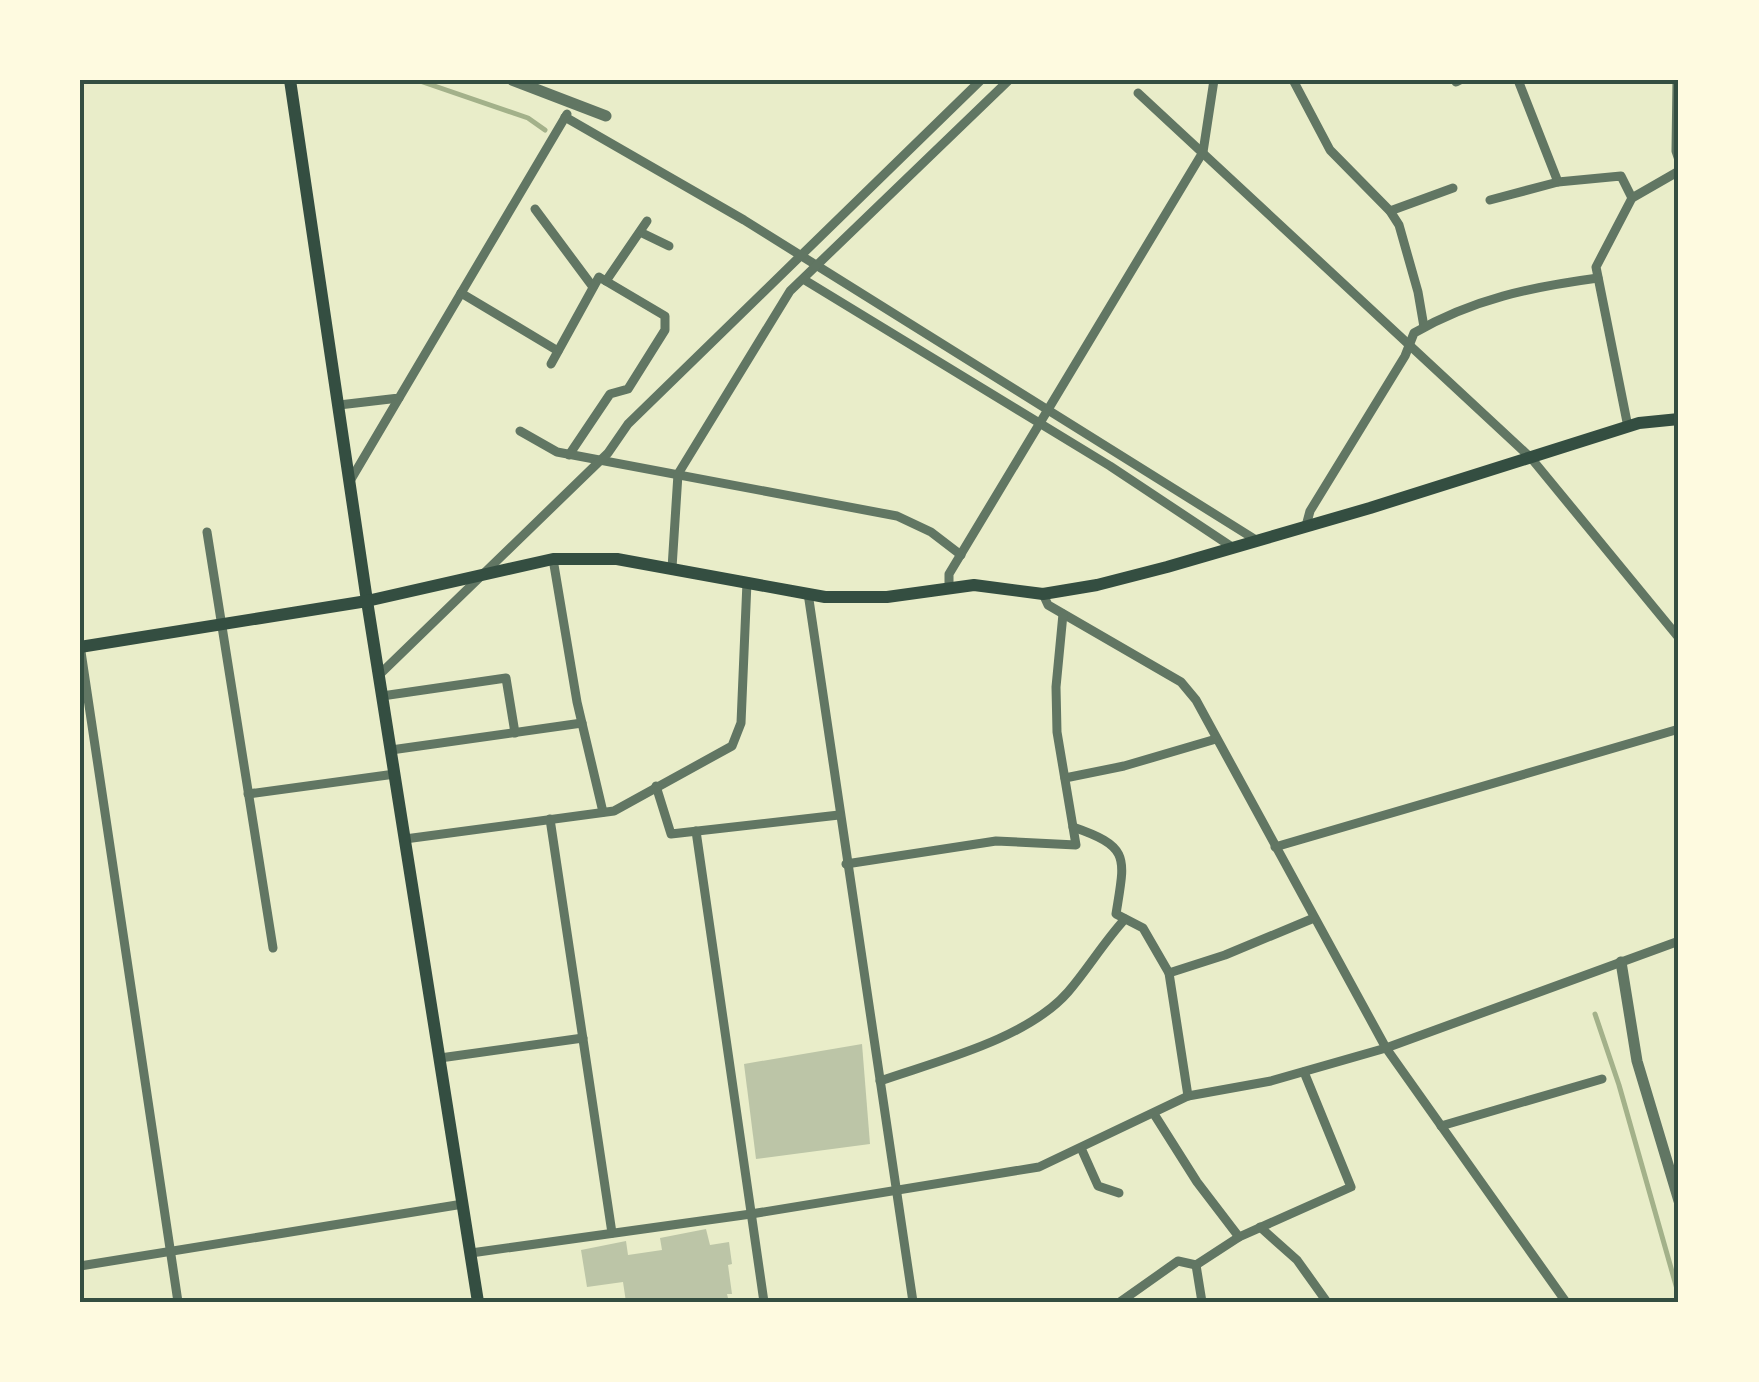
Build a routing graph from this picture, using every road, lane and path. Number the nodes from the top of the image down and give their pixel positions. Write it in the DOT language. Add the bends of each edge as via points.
graph roads {
  1 [pos="290,80"];
  2 [pos="512,80"];
  3 [pos="980,80"];
  4 [pos="1010,80"];
  5 [pos="1214,80"];
  6 [pos="1292,80"];
  7 [pos="1677,80"];
  8 [pos="1522,83"];
  9 [pos="1138,93"];
  10 [pos="573,104"];
  11 [pos="606,116"];
  12 [pos="565,117"];
  13 [pos="1678,135"];
  14 [pos="1204,152"];
  15 [pos="1679,160"];
  16 [pos="1679,171"];
  17 [pos="1558,182"];
  18 [pos="1453,188"];
  19 [pos="1632,198"];
  20 [pos="1490,200"];
  21 [pos="536,210"];
  22 [pos="1390,211"];
  23 [pos="647,221"];
  24 [pos="640,232"];
  25 [pos="669,246"];
  26 [pos="800,254"];
  27 [pos="817,265"];
  28 [pos="1598,278"];
  29 [pos="803,279"];
  30 [pos="606,281"];
  31 [pos="594,286"];
  32 [pos="461,293"];
  33 [pos="1424,328"];
  34 [pos="1409,344"];
  35 [pos="558,350"];
  36 [pos="551,364"];
  37 [pos="399,398"];
  38 [pos="338,405"];
  39 [pos="1047,410"];
  40 [pos="1679,419"];
  41 [pos="1038,424"];
  42 [pos="1628,427"];
  43 [pos="520,431"];
  44 [pos="570,454"];
  45 [pos="1531,458"];
  46 [pos="600,461"];
  47 [pos="678,474"];
  48 [pos="350,481"];
  49 [pos="1306,526"];
  50 [pos="207,532"];
  51 [pos="1256,540"];
  52 [pos="1232,547"];
  53 [pos="961,555"];
  54 [pos="552,559"];
  55 [pos="672,568"];
  56 [pos="484,573"];
  57 [pos="748,582"];
  58 [pos="949,586"];
  59 [pos="808,593"];
  60 [pos="1042,594"];
  61 [pos="367,601"];
  62 [pos="1063,614"];
  63 [pos="220,624"];
  64 [pos="1679,638"];
  65 [pos="80,647"];
  66 [pos="379,675"];
  67 [pos="382,696"];
  68 [pos="582,724"];
  69 [pos="1679,729"];
  70 [pos="515,733"];
  71 [pos="1216,738"];
  72 [pos="391,750"];
  73 [pos="395,774"];
  74 [pos="1065,778"];
  75 [pos="656,786"];
  76 [pos="248,794"];
  77 [pos="603,812"];
  78 [pos="838,815"];
  79 [pos="550,820"];
  80 [pos="1073,826"];
  81 [pos="696,831"];
  82 [pos="405,839"];
  83 [pos="1274,847"];
  84 [pos="846,864"];
  85 [pos="1314,918"];
  86 [pos="1125,919"];
  87 [pos="1679,941"];
  88 [pos="273,948"];
  89 [pos="1620,962"];
  90 [pos="1169,973"];
  91 [pos="583,1038"];
  92 [pos="1386,1048"];
  93 [pos="440,1058"];
  94 [pos="1304,1072"];
  95 [pos="1602,1079"];
  96 [pos="880,1081"];
  97 [pos="1188,1096"];
  98 [pos="1154,1114"];
  99 [pos="1441,1126"];
  100 [pos="1081,1148"];
  101 [pos="897,1189"];
  102 [pos="1119,1193"];
  103 [pos="1679,1201"];
  104 [pos="463,1204"];
  105 [pos="751,1214"];
  106 [pos="1260,1228"];
  107 [pos="612,1233"];
  108 [pos="1240,1237"];
  109 [pos="170,1250"];
  110 [pos="470,1253"];
  111 [pos="1196,1265"];
  112 [pos="80,1266"];
  113 [pos="178,1302"];
  114 [pos="478,1302"];
  115 [pos="764,1302"];
  116 [pos="913,1302"];
  117 [pos="1120,1302"];
  118 [pos="1202,1302"];
  119 [pos="1327,1302"];
  120 [pos="1566,1302"];
  1 -- 38 [label="main road"];
  2 -- 10 [label="street"];
  3 -- 26 [label="street"];
  4 -- 27 [label="street"];
  5 -- 14 [label="street"];
  6 -- 22 [label="street" via="1330,150"];
  7 -- 13 [label="street"];
  8 -- 17 [label="street"];
  9 -- 14 [label="street"];
  10 -- 11 [label="street"];
  10 -- 12 [label="street"];
  12 -- 26 [label="street"];
  12 -- 32 [label="street"];
  13 -- 15 [label="street"];
  14 -- 34 [label="street"];
  14 -- 39 [label="street"];
  16 -- 19 [label="street"];
  17 -- 19 [label="street" via="1622,176"];
  17 -- 20 [label="street"];
  18 -- 22 [label="street"];
  19 -- 28 [label="street" via="1596,267"];
  21 -- 31 [label="street"];
  22 -- 33 [label="street"];
  23 -- 24 [label="street"];
  24 -- 25 [label="street"];
  24 -- 30 [label="street"];
  26 -- 27 [label="street"];
  26 -- 46 [label="street" via="628,424"];
  27 -- 29 [label="street"];
  27 -- 39 [label="street"];
  28 -- 33 [label="street" via="1527,288"];
  28 -- 42 [label="street"];
  29 -- 41 [label="street"];
  29 -- 47 [label="street"];
  30 -- 31 [label="street" via="600,277"];
  30 -- 44 [label="street" via="665,316 666,330 628,389 610,394"];
  31 -- 35 [label="street"];
  32 -- 35 [label="street"];
  32 -- 37 [label="street"];
  33 -- 34 [label="street"];
  34 -- 45 [label="street"];
  34 -- 49 [label="street"];
  35 -- 36 [label="street"];
  37 -- 38 [label="street"];
  37 -- 48 [label="street"];
  38 -- 48 [label="main road"];
  39 -- 41 [label="street"];
  39 -- 51 [label="street"];
  40 -- 42 [label="main road"];
  41 -- 52 [label="street"];
  41 -- 53 [label="street"];
  42 -- 45 [label="main road"];
  43 -- 44 [label="street"];
  44 -- 46 [label="street"];
  45 -- 49 [label="main road"];
  45 -- 64 [label="street"];
  46 -- 47 [label="street"];
  46 -- 56 [label="street"];
  47 -- 53 [label="street" via="898,516"];
  47 -- 55 [label="street"];
  48 -- 61 [label="main road"];
  49 -- 51 [label="main road"];
  50 -- 63 [label="street"];
  51 -- 52 [label="main road"];
  52 -- 60 [label="main road" via="1097,586"];
  53 -- 58 [label="street"];
  54 -- 55 [label="main road"];
  54 -- 56 [label="main road"];
  54 -- 68 [label="street"];
  55 -- 57 [label="main road"];
  56 -- 61 [label="main road"];
  56 -- 66 [label="street"];
  57 -- 59 [label="main road"];
  57 -- 75 [label="street" via="741,723 732,746"];
  58 -- 59 [label="main road" via="872,597"];
  58 -- 60 [label="main road"];
  59 -- 78 [label="street"];
  60 -- 62 [label="street"];
  61 -- 63 [label="main road"];
  61 -- 66 [label="main road"];
  62 -- 71 [label="street" via="1181,682"];
  62 -- 74 [label="street" via="1056,686"];
  63 -- 65 [label="main road"];
  63 -- 76 [label="street"];
  65 -- 109 [label="street"];
  66 -- 67 [label="main road"];
  67 -- 70 [label="street" via="506,678"];
  67 -- 72 [label="main road"];
  68 -- 70 [label="street"];
  68 -- 77 [label="street"];
  69 -- 83 [label="street"];
  70 -- 72 [label="street"];
  71 -- 74 [label="street"];
  71 -- 83 [label="street"];
  72 -- 73 [label="main road"];
  73 -- 76 [label="street"];
  73 -- 82 [label="main road"];
  74 -- 80 [label="street"];
  75 -- 77 [label="street"];
  75 -- 81 [label="street" via="671,834"];
  76 -- 88 [label="street"];
  77 -- 79 [label="street"];
  78 -- 81 [label="street"];
  78 -- 84 [label="street"];
  79 -- 82 [label="street"];
  79 -- 91 [label="street"];
  80 -- 84 [label="street" via="1076,844 996,841"];
  80 -- 86 [label="street" via="1110,839 1120,856 1116,914"];
  81 -- 105 [label="street"];
  82 -- 93 [label="main road"];
  83 -- 85 [label="street"];
  84 -- 96 [label="street"];
  85 -- 90 [label="street"];
  85 -- 92 [label="street"];
  86 -- 90 [label="street" via="1143,928"];
  86 -- 96 [label="street" via="1066,994 1011,1034"];
  87 -- 89 [label="street"];
  89 -- 92 [label="street"];
  89 -- 103 [label="street" via="1637,1061"];
  90 -- 97 [label="street"];
  91 -- 93 [label="street"];
  91 -- 107 [label="street"];
  92 -- 94 [label="street"];
  92 -- 99 [label="street"];
  93 -- 104 [label="main road"];
  94 -- 97 [label="street"];
  94 -- 106 [label="street" via="1351,1188"];
  95 -- 99 [label="street"];
  96 -- 101 [label="street"];
  97 -- 98 [label="street"];
  98 -- 100 [label="street"];
  98 -- 108 [label="street"];
  99 -- 120 [label="street"];
  100 -- 101 [label="street" via="1039,1167"];
  100 -- 102 [label="street" via="1098,1186"];
  101 -- 105 [label="street"];
  101 -- 116 [label="street"];
  104 -- 109 [label="street"];
  104 -- 110 [label="main road"];
  105 -- 107 [label="street"];
  105 -- 115 [label="street"];
  106 -- 108 [label="street"];
  106 -- 119 [label="street" via="1297,1260"];
  107 -- 110 [label="street"];
  108 -- 111 [label="street"];
  109 -- 112 [label="street"];
  109 -- 113 [label="street"];
  110 -- 114 [label="main road"];
  111 -- 117 [label="street" via="1178,1261"];
  111 -- 118 [label="street"];
}
